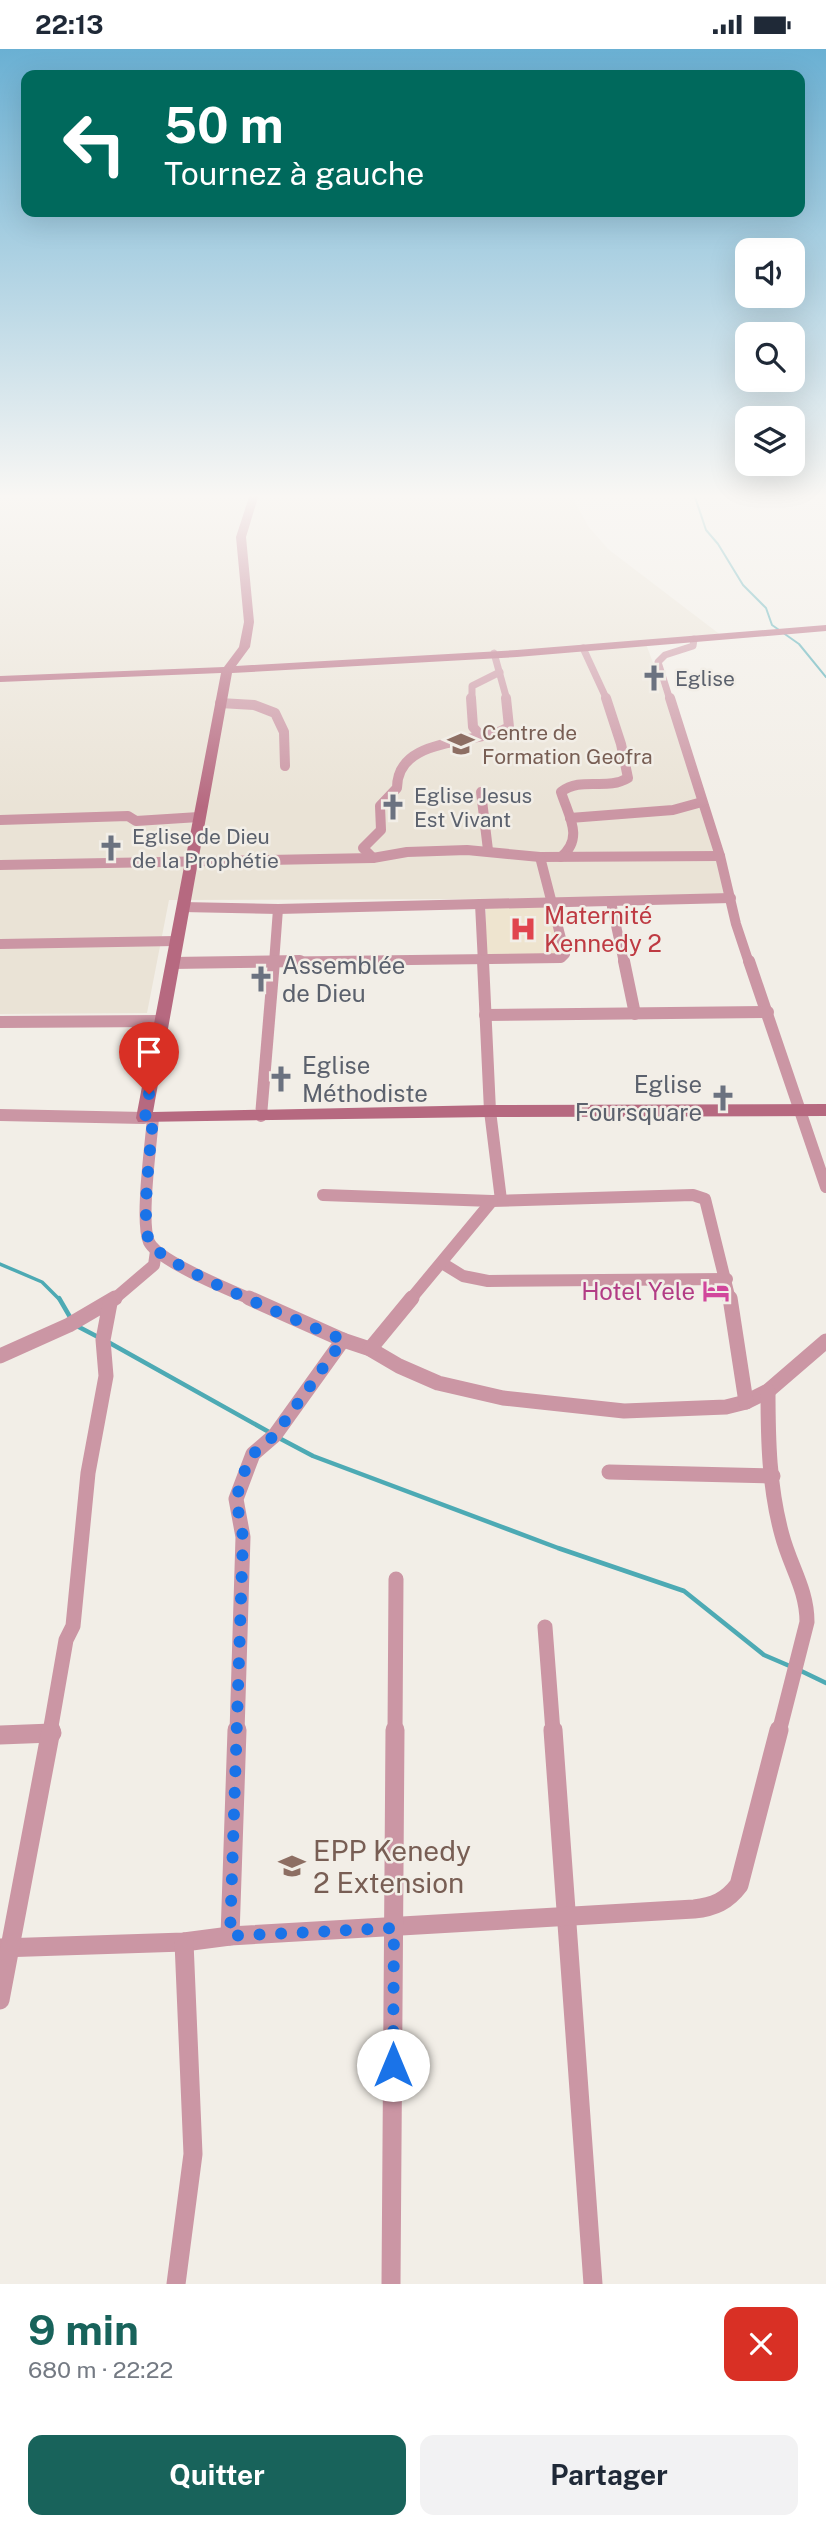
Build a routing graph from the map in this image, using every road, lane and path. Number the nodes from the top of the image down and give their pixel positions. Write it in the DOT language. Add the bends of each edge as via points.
graph roads {
  1 [pos="246,598"];
  2 [pos="826,628"];
  3 [pos="694,639"];
  4 [pos="583,648"];
  5 [pos="494,653"];
  6 [pos="227,670"];
  7 [pos="500,672"];
  8 [pos="0,679"];
  9 [pos="220,703"];
  10 [pos="481,736"];
  11 [pos="285,766"];
  12 [pos="481,792"];
  13 [pos="702,802"];
  14 [pos="199,817"];
  15 [pos="569,818"];
  16 [pos="0,820"];
  17 [pos="488,850"];
  18 [pos="720,856"];
  19 [pos="540,857"];
  20 [pos="561,857"];
  21 [pos="373,858"];
  22 [pos="190,861"];
  23 [pos="0,865"];
  24 [pos="731,898"];
  25 [pos="611,902"];
  26 [pos="553,903"];
  27 [pos="480,904"];
  28 [pos="182,907"];
  29 [pos="278,909"];
  30 [pos="176,941"];
  31 [pos="0,944"];
  32 [pos="482,958"];
  33 [pos="274,961"];
  34 [pos="172,963"];
  35 [pos="768,1012"];
  36 [pos="635,1014"];
  37 [pos="485,1015"];
  38 [pos="0,1021"];
  39 [pos="162,1021"];
  40 [pos="801,1110"];
  41 [pos="826,1110"];
  42 [pos="490,1111"];
  43 [pos="0,1115"];
  44 [pos="261,1116"];
  45 [pos="149,1118"];
  46 [pos="826,1187"];
  47 [pos="323,1195"];
  48 [pos="496,1201"];
  49 [pos="156,1251"];
  50 [pos="442,1263"];
  51 [pos="727,1279"];
  52 [pos="110,1303"];
  53 [pos="343,1340"];
  54 [pos="826,1341"];
  55 [pos="370,1349"];
  56 [pos="0,1356"];
  57 [pos="768,1391"];
  58 [pos="746,1402"];
  59 [pos="609,1472"];
  60 [pos="773,1475"];
  61 [pos="396,1579"];
  62 [pos="545,1627"];
  63 [pos="52,1733"];
  64 [pos="0,1735"];
  65 [pos="567,1915"];
  66 [pos="394,1928"];
  67 [pos="230,1936"];
  68 [pos="184,1942"];
  69 [pos="4,1948"];
  70 [pos="0,2000"];
  71 [pos="176,2284"];
  72 [pos="391,2284"];
  73 [pos="593,2284"];
  1 -- 6 [label="street" via="244,647"];
  2 -- 3 [label="street"];
  3 -- 4 [label="street"];
  3 -- 13 [label="street" via="693,646 658,662"];
  4 -- 5 [label="street"];
  4 -- 15 [label="street" via="607,698 628,778 563,789"];
  5 -- 6 [label="street"];
  5 -- 7 [label="street"];
  6 -- 8 [label="street"];
  6 -- 9 [label="street"];
  7 -- 10 [label="street" via="472,686 473,727"];
  7 -- 10 [label="street" via="511,722 506,730"];
  9 -- 11 [label="street" via="248,705 275,714 286,728"];
  9 -- 14 [label="street"];
  10 -- 21 [label="street" via="431,748 408,760 397,777 397,788 380,806 381,830 363,848"];
  12 -- 17 [label="street"];
  13 -- 15 [label="street" via="673,810"];
  13 -- 18 [label="street"];
  14 -- 16 [label="street"];
  14 -- 22 [label="street"];
  15 -- 20 [label="street" via="575,844"];
  17 -- 19 [label="street"];
  17 -- 21 [label="street" via="407,852"];
  18 -- 20 [label="street"];
  18 -- 24 [label="street"];
  19 -- 20 [label="street"];
  19 -- 26 [label="street"];
  21 -- 22 [label="street"];
  22 -- 23 [label="street"];
  22 -- 28 [label="street"];
  24 -- 25 [label="street"];
  24 -- 35 [label="street"];
  25 -- 26 [label="street"];
  25 -- 36 [label="street"];
  26 -- 27 [label="street"];
  26 -- 32 [label="street" via="564,957"];
  27 -- 29 [label="street"];
  27 -- 32 [label="street"];
  28 -- 29 [label="street"];
  28 -- 30 [label="street"];
  29 -- 33 [label="street"];
  30 -- 31 [label="street"];
  30 -- 34 [label="street"];
  32 -- 33 [label="street"];
  32 -- 37 [label="street"];
  33 -- 34 [label="street"];
  33 -- 44 [label="street"];
  34 -- 39 [label="street"];
  35 -- 36 [label="street"];
  35 -- 40 [label="street"];
  36 -- 37 [label="street"];
  37 -- 42 [label="street"];
  38 -- 39 [label="street"];
  39 -- 45 [label="street"];
  40 -- 41 [label="street"];
  40 -- 42 [label="street"];
  40 -- 46 [label="street"];
  42 -- 44 [label="street"];
  42 -- 48 [label="street"];
  43 -- 45 [label="street"];
  44 -- 45 [label="street"];
  45 -- 49 [label="street" via="146,1221 149,1242"];
  47 -- 48 [label="street"];
  48 -- 50 [label="street"];
  48 -- 51 [label="street" via="693,1195 705,1199"];
  49 -- 52 [label="street" via="154,1265"];
  49 -- 53 [label="street" via="204,1278"];
  50 -- 51 [label="street" via="464,1279"];
  50 -- 55 [label="street"];
  51 -- 58 [label="street"];
  52 -- 56 [label="street"];
  52 -- 63 [label="street" via="103,1340 106,1376 88,1473 73,1626 66,1640"];
  53 -- 55 [label="street"];
  53 -- 67 [label="street" via="275,1435 253,1454 236,1499 243,1537"];
  54 -- 57 [label="street"];
  55 -- 58 [label="street" via="438,1383 503,1398 624,1412"];
  57 -- 58 [label="street"];
  57 -- 60 [label="street"];
  59 -- 60 [label="street"];
  60 -- 65 [label="street" via="782,1535 809,1602 739,1885 717,1906"];
  61 -- 66 [label="street"];
  62 -- 65 [label="street"];
  63 -- 64 [label="street"];
  63 -- 69 [label="street"];
  65 -- 66 [label="street"];
  65 -- 73 [label="street"];
  66 -- 67 [label="street"];
  66 -- 72 [label="street"];
  67 -- 68 [label="street"];
  68 -- 69 [label="street"];
  68 -- 71 [label="street" via="193,2154"];
  69 -- 70 [label="street"];
}
